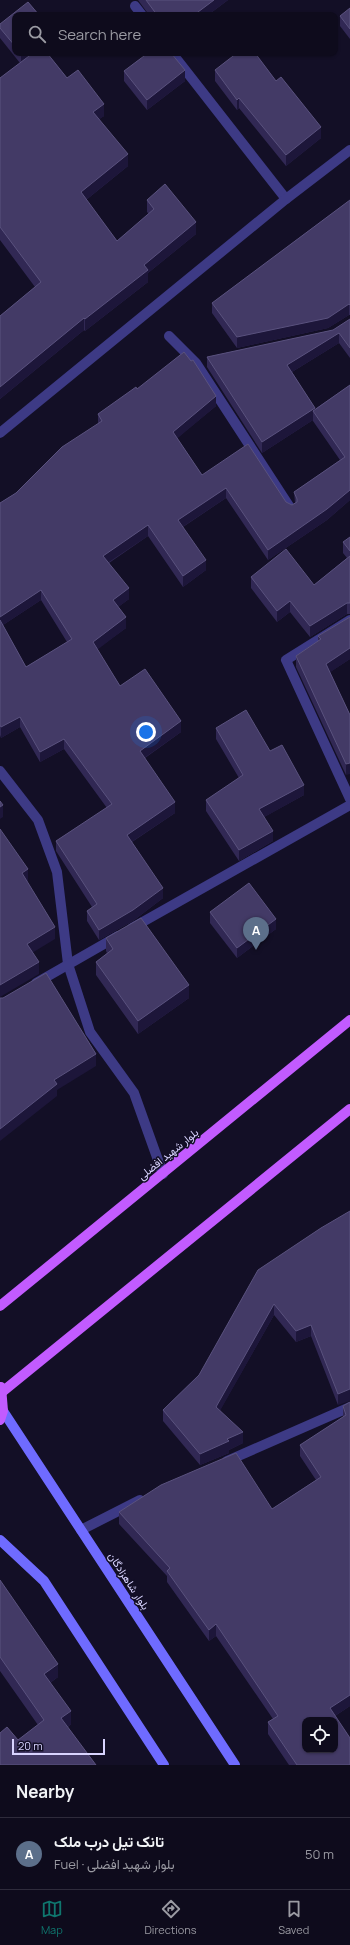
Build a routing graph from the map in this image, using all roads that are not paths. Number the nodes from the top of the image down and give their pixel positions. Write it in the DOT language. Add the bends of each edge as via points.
graph roads {
  1 [pos="135,6"];
  2 [pos="140,12"];
  3 [pos="174,56"];
  4 [pos="350,150"];
  5 [pos="286,199"];
  6 [pos="169,336"];
  7 [pos="211,360"];
  8 [pos="196,363"];
  9 [pos="0,434"];
  10 [pos="291,509"];
  11 [pos="350,620"];
  12 [pos="0,771"];
  13 [pos="350,800"];
  14 [pos="350,805"];
  15 [pos="68,964"];
  16 [pos="27,988"];
  17 [pos="350,1020"];
  18 [pos="350,1108"];
  19 [pos="163,1174"];
  20 [pos="0,1306"];
  21 [pos="1,1388"];
  22 [pos="350,1407"];
  23 [pos="1,1416"];
  24 [pos="215,1466"];
  25 [pos="151,1494"];
  26 [pos="82,1530"];
  27 [pos="0,1540"];
  28 [pos="164,1765"];
  29 [pos="235,1765"];
  1 -- 2 [label="street"];
  3 -- 5 [label="street"];
  4 -- 5 [label="street"];
  5 -- 9 [label="street"];
  6 -- 8 [label="street"];
  7 -- 8 [label="street"];
  8 -- 10 [label="street"];
  11 -- 13 [label="street" via="286,660"];
  12 -- 15 [label="street" via="38,820 57,872"];
  14 -- 15 [label="street"];
  15 -- 16 [label="street"];
  15 -- 19 [label="street" via="90,1032 134,1093"];
  17 -- 19 [label="main road, بلوار شهید افضلی"];
  18 -- 21 [label="main road"];
  19 -- 20 [label="main road, بلوار شهید افضلی"];
  21 -- 23 [label="main road"];
  22 -- 24 [label="street"];
  23 -- 26 [label="main road, بلوار شاهزادگان"];
  25 -- 26 [label="street"];
  26 -- 29 [label="main road, بلوار شاهزادگان"];
  27 -- 28 [label="main road" via="44,1582"];
}
